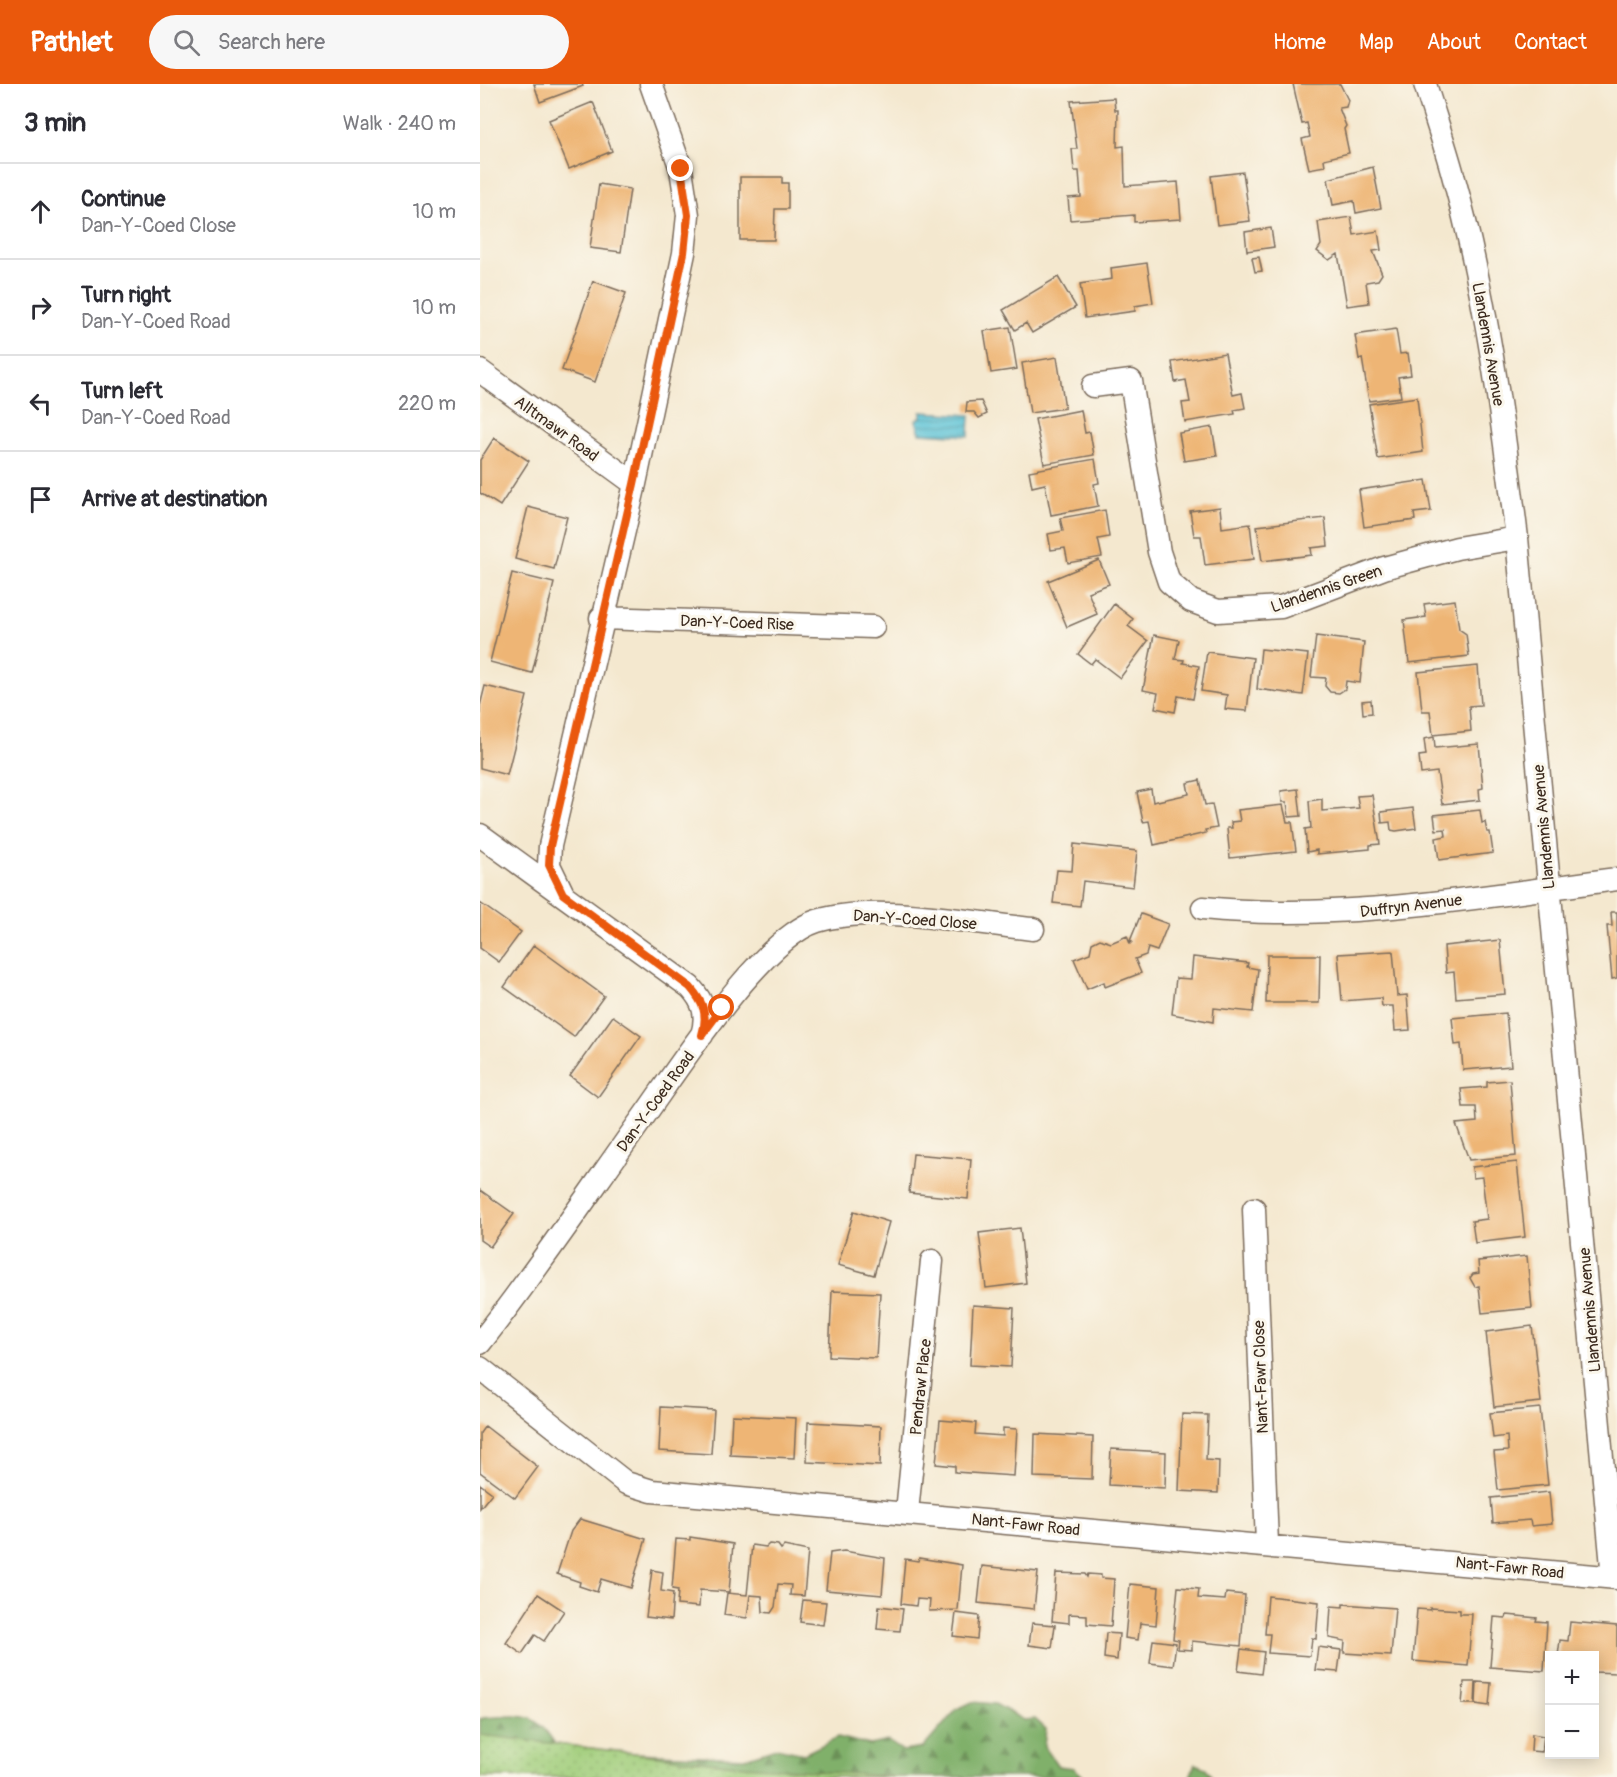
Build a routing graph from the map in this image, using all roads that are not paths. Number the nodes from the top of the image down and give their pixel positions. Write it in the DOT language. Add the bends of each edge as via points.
graph roads {
  1 [pos="651,84"];
  2 [pos="1425,84"];
  3 [pos="480,371"];
  4 [pos="1093,387"];
  5 [pos="634,484"];
  6 [pos="1517,538"];
  7 [pos="601,618"];
  8 [pos="873,627"];
  9 [pos="480,835"];
  10 [pos="1617,879"];
  11 [pos="1549,888"];
  12 [pos="563,894"];
  13 [pos="1203,908"];
  14 [pos="1033,929"];
  15 [pos="702,1035"];
  16 [pos="1254,1209"];
  17 [pos="932,1262"];
  18 [pos="488,1316"];
  19 [pos="480,1343"];
  20 [pos="480,1368"];
  21 [pos="907,1512"];
  22 [pos="1267,1544"];
  23 [pos="1615,1578"];
  1 -- 5 [label="street, Dan-Y-Coed Road" via="681,169 688,215 684,253"];
  2 -- 6 [label="street, Llandennis Avenue" via="1474,262 1490,341"];
  3 -- 5 [label="street, Alltmawr Road"];
  4 -- 6 [label="street, Llandennis Green" via="1131,381 1159,552 1169,582 1191,601 1209,608 1248,611 1281,607 1384,568 1457,548"];
  5 -- 7 [label="street, Dan-Y-Coed Road"];
  6 -- 11 [label="street, Llandennis Avenue"];
  7 -- 8 [label="street, Dan-Y-Coed Rise"];
  7 -- 12 [label="street, Dan-Y-Coed Road" via="550,846 549,865"];
  9 -- 12 [label="street"];
  10 -- 11 [label="street, Duffryn Avenue"];
  11 -- 13 [label="street, Duffryn Avenue" via="1359,912 1312,914"];
  11 -- 23 [label="street, Llandennis Avenue"];
  12 -- 15 [label="street, Dan-Y-Coed Road" via="690,987 704,1007"];
  14 -- 15 [label="street, Dan-Y-Coed Close" via="876,913 854,913 814,922 773,949"];
  15 -- 18 [label="street, Dan-Y-Coed Road"];
  16 -- 22 [label="street, Nant-Fawr Close"];
  17 -- 21 [label="street, Pendraw Place"];
  18 -- 19 [label="street, Dan-Y-Coed Road"];
  20 -- 21 [label="street, Nant-Fawr Road" via="626,1483 638,1488"];
  21 -- 22 [label="street, Nant-Fawr Road"];
  22 -- 23 [label="street, Nant-Fawr Road"];
}
